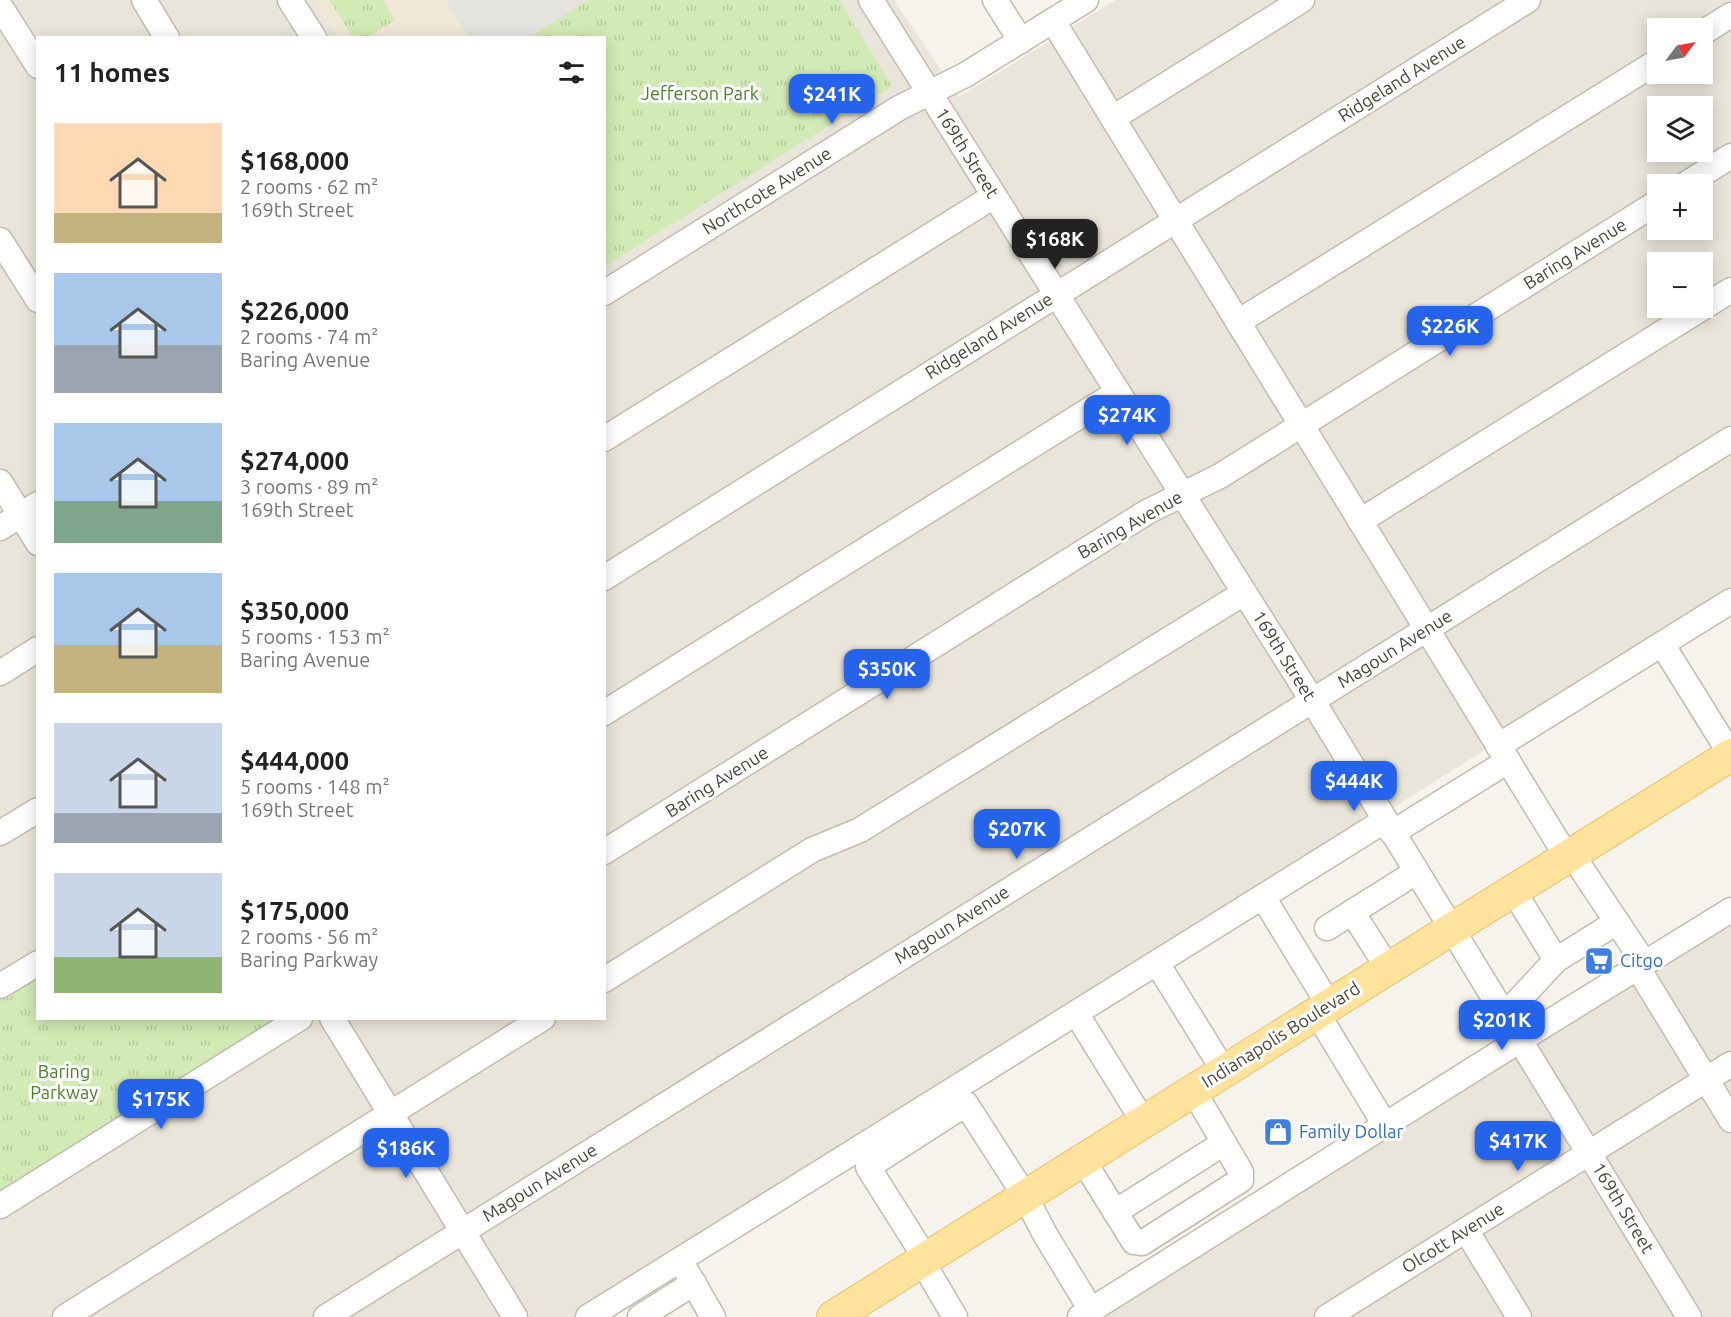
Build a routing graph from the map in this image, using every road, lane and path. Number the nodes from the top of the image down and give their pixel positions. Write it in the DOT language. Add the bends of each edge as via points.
graph roads {
  1 [pos="144,0"];
  2 [pos="291,0"];
  3 [pos="871,0"];
  4 [pos="995,0"];
  5 [pos="1086,0"];
  6 [pos="1302,0"];
  7 [pos="1528,0"];
  8 [pos="0,6"];
  9 [pos="1731,15"];
  10 [pos="1053,21"];
  11 [pos="1713,26"];
  12 [pos="166,36"];
  13 [pos="313,36"];
  14 [pos="1021,41"];
  15 [pos="36,63"];
  16 [pos="1647,68"];
  17 [pos="929,94"];
  18 [pos="1113,118"];
  19 [pos="1731,156"];
  20 [pos="1702,174"];
  21 [pos="994,196"];
  22 [pos="1647,209"];
  23 [pos="1175,220"];
  24 [pos="0,240"];
  25 [pos="1731,290"];
  26 [pos="606,292"];
  27 [pos="1056,294"];
  28 [pos="36,297"];
  29 [pos="1238,322"];
  30 [pos="1118,392"];
  31 [pos="1300,425"];
  32 [pos="606,438"];
  33 [pos="1731,439"];
  34 [pos="0,482"];
  35 [pos="1182,495"];
  36 [pos="29,510"];
  37 [pos="1360,522"];
  38 [pos="0,528"];
  39 [pos="36,536"];
  40 [pos="606,577"];
  41 [pos="1244,593"];
  42 [pos="1731,601"];
  43 [pos="1426,629"];
  44 [pos="1662,644"];
  45 [pos="36,650"];
  46 [pos="0,673"];
  47 [pos="1312,700"];
  48 [pos="606,712"];
  49 [pos="1503,753"];
  50 [pos="1731,755"];
  51 [pos="36,811"];
  52 [pos="1388,827"];
  53 [pos="0,833"];
  54 [pos="606,851"];
  55 [pos="1569,855"];
  56 [pos="1416,872"];
  57 [pos="1513,890"];
  58 [pos="1263,897"];
  59 [pos="1731,910"];
  60 [pos="1352,912"];
  61 [pos="1617,922"];
  62 [pos="1327,928"];
  63 [pos="1451,929"];
  64 [pos="1556,960"];
  65 [pos="1157,963"];
  66 [pos="36,964"];
  67 [pos="1641,966"];
  68 [pos="1388,968"];
  69 [pos="606,979"];
  70 [pos="0,986"];
  71 [pos="1323,1009"];
  72 [pos="1076,1013"];
  73 [pos="1505,1015"];
  74 [pos="297,1020"];
  75 [pos="335,1020"];
  76 [pos="540,1020"];
  77 [pos="1520,1040"];
  78 [pos="1731,1064"];
  79 [pos="1224,1071"];
  80 [pos="1706,1079"];
  81 [pos="1193,1090"];
  82 [pos="391,1114"];
  83 [pos="1731,1120"];
  84 [pos="1143,1121"];
  85 [pos="1385,1125"];
  86 [pos="1224,1143"];
  87 [pos="1588,1152"];
  88 [pos="1083,1160"];
  89 [pos="1025,1196"];
  90 [pos="0,1206"];
  91 [pos="1115,1212"];
  92 [pos="1466,1230"];
  93 [pos="463,1232"];
  94 [pos="680,1260"];
  95 [pos="924,1260"];
  96 [pos="693,1284"];
  97 [pos="1085,1313"];
  98 [pos="595,1315"];
  99 [pos="65,1317"];
  100 [pos="326,1317"];
  101 [pos="514,1317"];
  102 [pos="640,1317"];
  103 [pos="713,1317"];
  104 [pos="833,1317"];
  105 [pos="955,1317"];
  106 [pos="1327,1317"];
  107 [pos="1519,1317"];
  108 [pos="1689,1317"];
  1 -- 12 [label="street"];
  2 -- 13 [label="street"];
  3 -- 17 [label="street, 169th Street"];
  4 -- 14 [label="street"];
  5 -- 10 [label="street, Northcote Avenue"];
  6 -- 18 [label="street"];
  7 -- 23 [label="street, Ridgeland Avenue"];
  8 -- 15 [label="street"];
  9 -- 11 [label="street"];
  10 -- 14 [label="street, Northcote Avenue"];
  10 -- 18 [label="street"];
  14 -- 17 [label="street, Northcote Avenue"];
  16 -- 29 [label="street"];
  17 -- 21 [label="street, 169th Street"];
  17 -- 26 [label="street, Northcote Avenue" via="899,108"];
  18 -- 23 [label="street"];
  19 -- 20 [label="street"];
  21 -- 27 [label="street, 169th Street"];
  21 -- 32 [label="street"];
  22 -- 31 [label="street, Baring Avenue"];
  23 -- 27 [label="street, Ridgeland Avenue"];
  23 -- 29 [label="street"];
  24 -- 28 [label="street"];
  25 -- 37 [label="street"];
  27 -- 30 [label="street, 169th Street"];
  27 -- 40 [label="street, Ridgeland Avenue"];
  29 -- 31 [label="street"];
  30 -- 35 [label="street, 169th Street"];
  30 -- 48 [label="street"];
  31 -- 35 [label="street, Baring Avenue" via="1220,476"];
  31 -- 37 [label="street"];
  33 -- 43 [label="street, Magoun Avenue"];
  34 -- 36 [label="street"];
  35 -- 41 [label="street, 169th Street"];
  35 -- 54 [label="street, Baring Avenue" via="1147,512"];
  36 -- 38 [label="street"];
  36 -- 39 [label="street"];
  37 -- 43 [label="street"];
  41 -- 47 [label="street, 169th Street"];
  41 -- 69 [label="street" via="870,824 812,850"];
  42 -- 44 [label="street"];
  43 -- 47 [label="street, Magoun Avenue"];
  43 -- 49 [label="street"];
  44 -- 49 [label="street"];
  44 -- 50 [label="street"];
  45 -- 46 [label="street"];
  47 -- 52 [label="street, 169th Street"];
  47 -- 93 [label="street, Magoun Avenue"];
  49 -- 52 [label="street"];
  49 -- 55 [label="street"];
  50 -- 55 [label="main road, Indianapolis Boulevard"];
  51 -- 53 [label="street"];
  52 -- 56 [label="street, 169th Street"];
  52 -- 58 [label="street"];
  55 -- 57 [label="main road, Indianapolis Boulevard"];
  55 -- 61 [label="street"];
  56 -- 60 [label="street"];
  56 -- 63 [label="street, 169th Street"];
  57 -- 63 [label="main road, Indianapolis Boulevard"];
  57 -- 64 [label="street"];
  58 -- 65 [label="street"];
  58 -- 71 [label="street"];
  59 -- 67 [label="street"];
  60 -- 62 [label="street"];
  60 -- 68 [label="street"];
  61 -- 64 [label="street"];
  61 -- 67 [label="street"];
  63 -- 68 [label="main road, Indianapolis Boulevard"];
  63 -- 73 [label="street, 169th Street"];
  64 -- 73 [label="street"];
  65 -- 72 [label="street"];
  65 -- 79 [label="street"];
  66 -- 70 [label="street"];
  67 -- 77 [label="street"];
  67 -- 80 [label="street"];
  68 -- 71 [label="main road, Indianapolis Boulevard"];
  71 -- 79 [label="main road, Indianapolis Boulevard"];
  71 -- 85 [label="street"];
  72 -- 84 [label="street"];
  72 -- 94 [label="street"];
  73 -- 77 [label="street, 169th Street"];
  74 -- 90 [label="street"];
  75 -- 82 [label="street"];
  76 -- 82 [label="street"];
  77 -- 85 [label="street"];
  77 -- 87 [label="street, 169th Street"];
  78 -- 80 [label="street, Olcott Avenue"];
  79 -- 81 [label="main road, Indianapolis Boulevard"];
  80 -- 83 [label="street"];
  80 -- 87 [label="street, Olcott Avenue"];
  81 -- 84 [label="main road, Indianapolis Boulevard"];
  81 -- 86 [label="street"];
  82 -- 93 [label="street"];
  82 -- 99 [label="street"];
  84 -- 88 [label="main road, Indianapolis Boulevard"];
  85 -- 97 [label="street"];
  86 -- 91 [label="street"];
  86 -- 91 [label="street" via="1241,1172 1241,1180 1142,1243 1134,1242"];
  87 -- 92 [label="street, Olcott Avenue"];
  87 -- 108 [label="street, 169th Street"];
  88 -- 89 [label="main road, Indianapolis Boulevard"];
  88 -- 91 [label="street"];
  89 -- 95 [label="main road, Indianapolis Boulevard"];
  89 -- 95 [label="street" via="966,1104 868,1167"];
  89 -- 97 [label="street"];
  92 -- 106 [label="street, Olcott Avenue"];
  92 -- 107 [label="street"];
  93 -- 100 [label="street, Magoun Avenue"];
  93 -- 101 [label="street"];
  94 -- 96 [label="street"];
  94 -- 98 [label="street"];
  95 -- 104 [label="main road, Indianapolis Boulevard"];
  95 -- 105 [label="street"];
  96 -- 102 [label="street"];
  96 -- 103 [label="street"];
}
